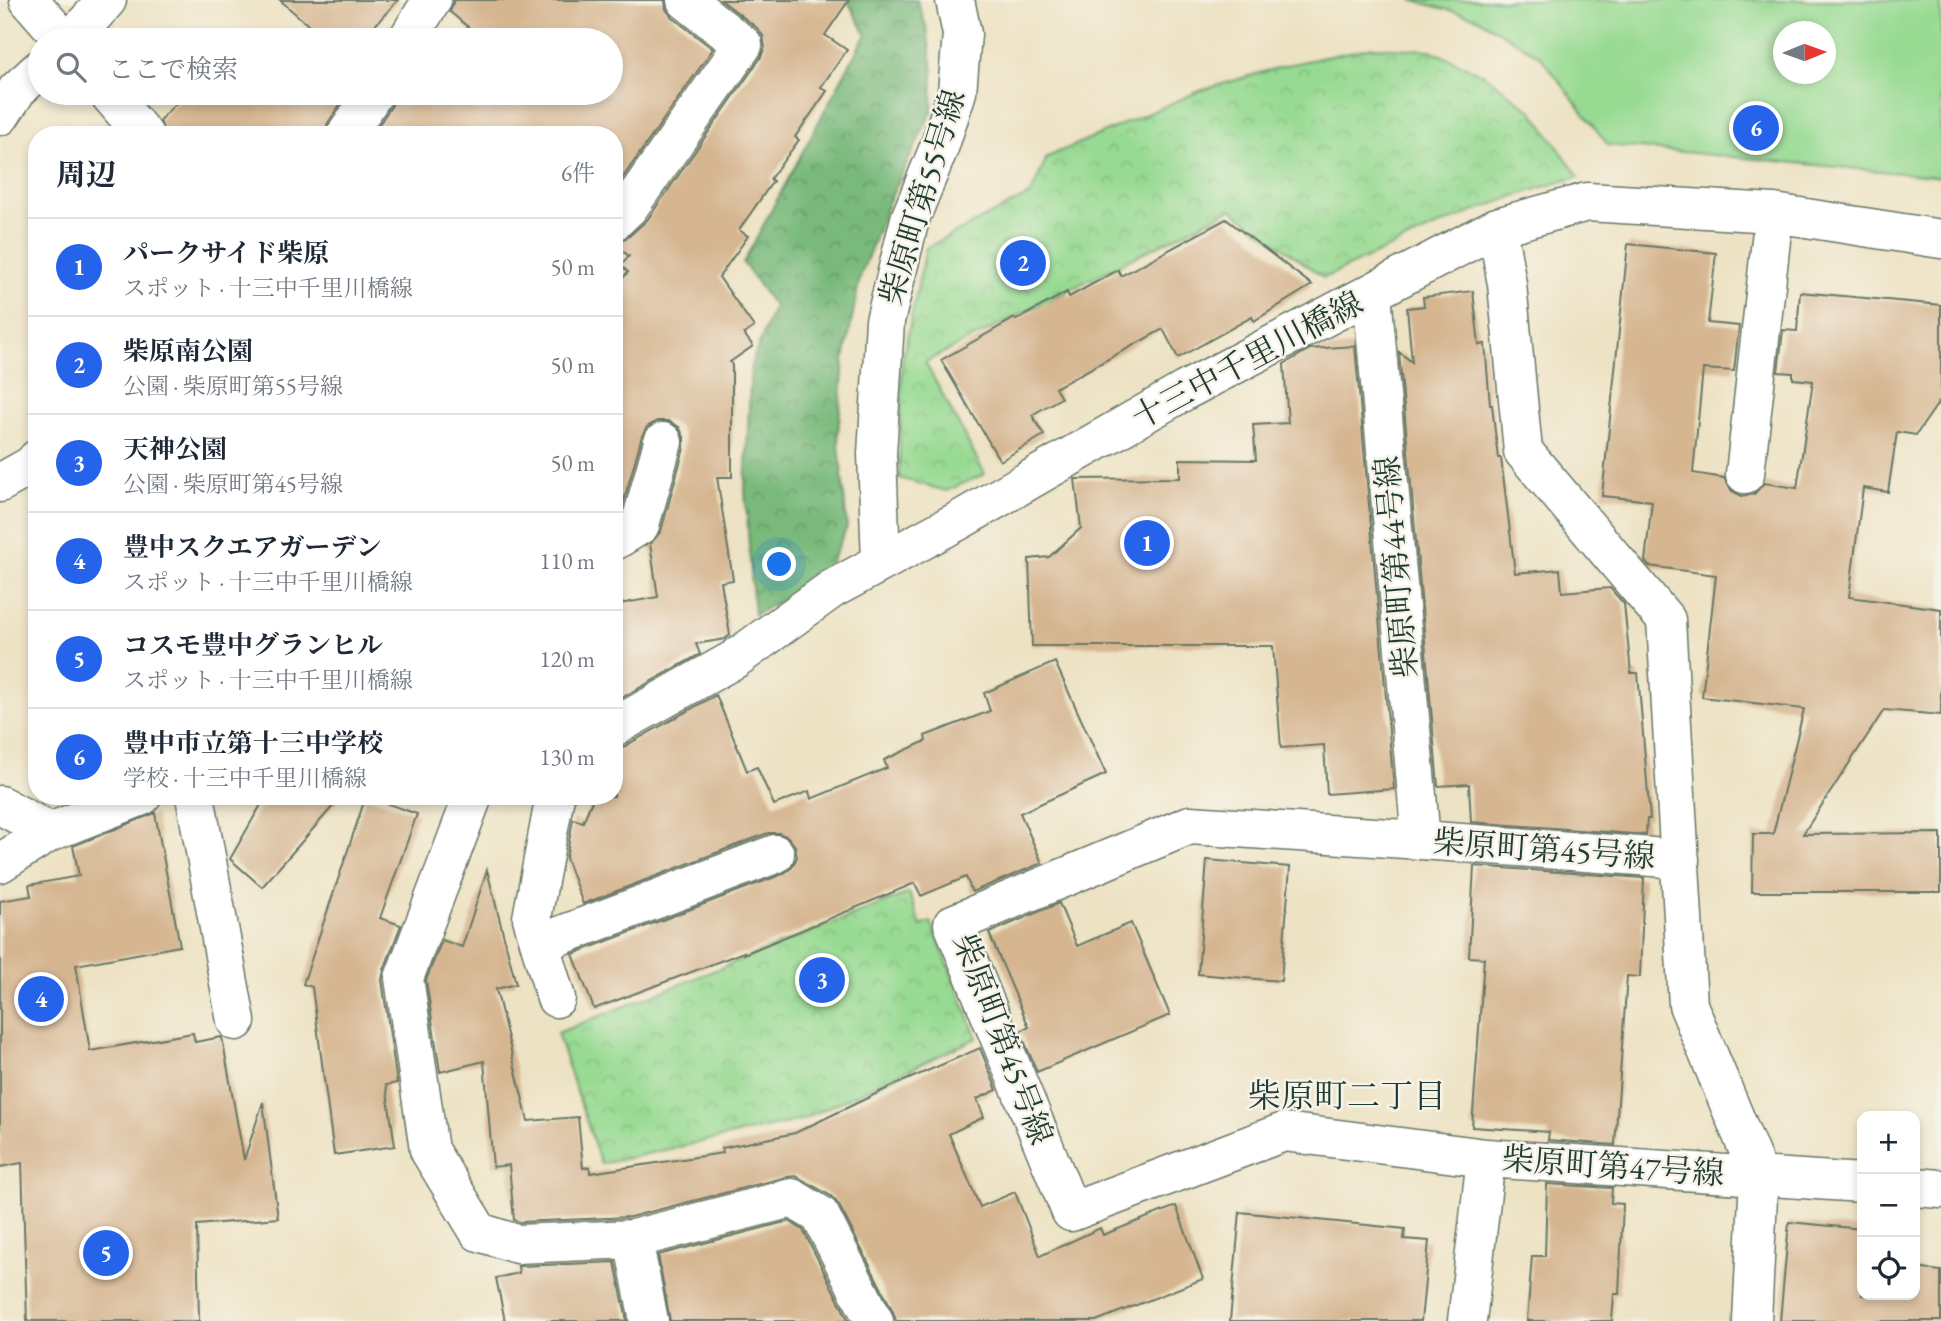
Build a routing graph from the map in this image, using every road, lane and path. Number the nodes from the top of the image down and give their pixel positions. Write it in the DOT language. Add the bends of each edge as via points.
graph roads {
  1 [pos="29,0"];
  2 [pos="107,0"];
  3 [pos="432,0"];
  4 [pos="686,0"];
  5 [pos="955,0"];
  6 [pos="54,28"];
  7 [pos="82,28"];
  8 [pos="414,28"];
  9 [pos="28,80"];
  10 [pos="118,105"];
  11 [pos="366,105"];
  12 [pos="0,116"];
  13 [pos="136,126"];
  14 [pos="352,126"];
  15 [pos="623,212"];
  16 [pos="1774,213"];
  17 [pos="1497,228"];
  18 [pos="1941,239"];
  19 [pos="1371,295"];
  20 [pos="663,442"];
  21 [pos="28,466"];
  22 [pos="1745,474"];
  23 [pos="0,483"];
  24 [pos="623,535"];
  25 [pos="881,562"];
  26 [pos="623,722"];
  27 [pos="0,805"];
  28 [pos="112,805"];
  29 [pos="197,805"];
  30 [pos="470,805"];
  31 [pos="553,805"];
  32 [pos="50,832"];
  33 [pos="1421,840"];
  34 [pos="775,854"];
  35 [pos="1680,859"];
  36 [pos="0,863"];
  37 [pos="541,943"];
  38 [pos="556,998"];
  39 [pos="236,1021"];
  40 [pos="1486,1158"];
  41 [pos="1759,1176"];
  42 [pos="1857,1183"];
  43 [pos="1920,1187"];
  44 [pos="1941,1189"];
  45 [pos="633,1240"];
  46 [pos="649,1321"];
  47 [pos="874,1321"];
  48 [pos="1467,1321"];
  49 [pos="1752,1321"];
  1 -- 6 [label="street"];
  2 -- 7 [label="street"];
  3 -- 8 [label="street"];
  4 -- 15 [label="street" via="743,45"];
  5 -- 25 [label="street, 柴原町第55号線" via="962,34 957,92 910,219 885,321 877,454"];
  9 -- 12 [label="street"];
  10 -- 13 [label="street"];
  11 -- 14 [label="street"];
  16 -- 17 [label="street, 十三中千里川橋線" via="1587,202"];
  16 -- 18 [label="street, 十三中千里川橋線"];
  16 -- 22 [label="street"];
  17 -- 19 [label="street, 十三中千里川橋線"];
  17 -- 35 [label="street" via="1507,284 1522,451 1666,620"];
  19 -- 25 [label="street, 十三中千里川橋線" via="1186,390"];
  19 -- 33 [label="street, 柴原町第44号線"];
  20 -- 24 [label="street" via="640,525"];
  21 -- 23 [label="street"];
  25 -- 26 [label="street, 十三中千里川橋線" via="832,589 735,659"];
  27 -- 32 [label="street"];
  28 -- 32 [label="street"];
  29 -- 39 [label="street"];
  30 -- 45 [label="street" via="404,978 429,1150 480,1232 517,1244"];
  31 -- 37 [label="street" via="532,918"];
  32 -- 36 [label="street"];
  33 -- 35 [label="street, 柴原町第45号線"];
  33 -- 40 [label="street, 柴原町第45号線" via="1190,825 953,924 1071,1212 1284,1132"];
  34 -- 37 [label="street"];
  35 -- 41 [label="street" via="1688,1005"];
  37 -- 38 [label="street"];
  40 -- 41 [label="street, 柴原町第47号線"];
  40 -- 48 [label="street, 柴原町第47号線"];
  41 -- 42 [label="street, 柴原町第47号線"];
  41 -- 49 [label="street"];
  43 -- 44 [label="street"];
  45 -- 46 [label="street"];
  45 -- 47 [label="street" via="792,1198 820,1215"];
}
